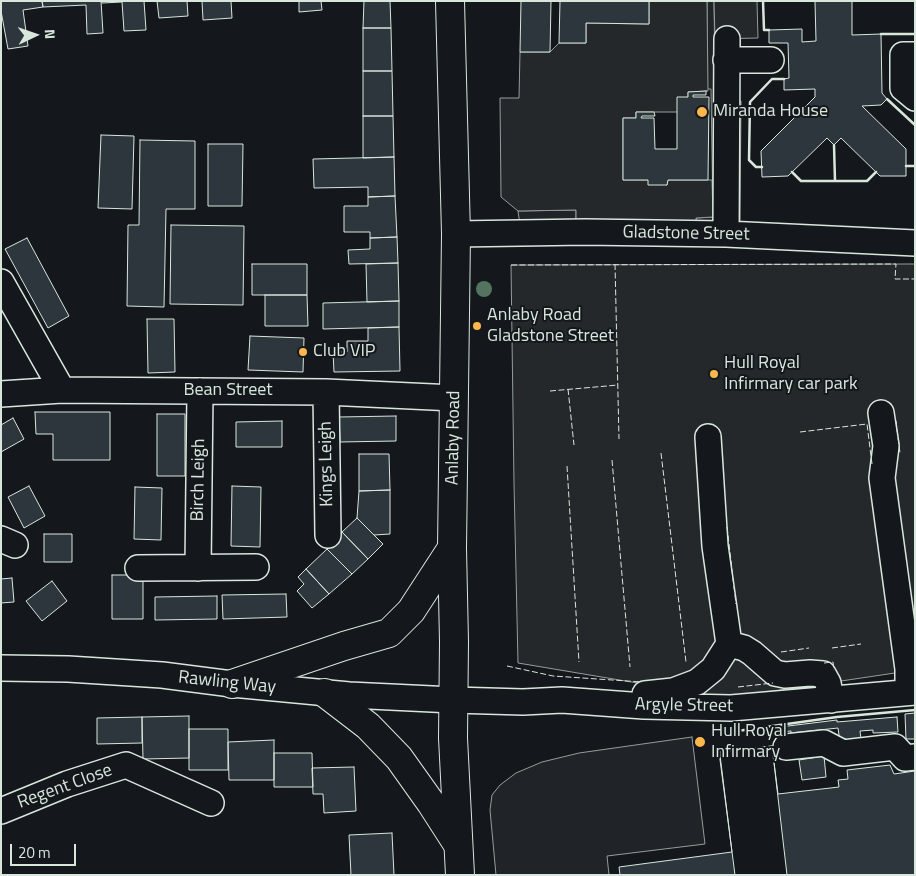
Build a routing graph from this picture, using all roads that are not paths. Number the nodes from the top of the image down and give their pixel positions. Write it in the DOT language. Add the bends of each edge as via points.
graph roads {
  1 [pos="450,1"];
  2 [pos="915,55"];
  3 [pos="771,60"];
  4 [pos="915,98"];
  5 [pos="456,234"];
  6 [pos="726,234"];
  7 [pos="915,243"];
  8 [pos="1,282"];
  9 [pos="62,390"];
  10 [pos="200,391"];
  11 [pos="326,392"];
  12 [pos="1,394"];
  13 [pos="454,398"];
  14 [pos="881,413"];
  15 [pos="702,437"];
  16 [pos="886,446"];
  17 [pos="328,535"];
  18 [pos="452,548"];
  19 [pos="256,567"];
  20 [pos="138,568"];
  21 [pos="198,568"];
  22 [pos="915,611"];
  23 [pos="729,644"];
  24 [pos="1,668"];
  25 [pos="232,684"];
  26 [pos="911,692"];
  27 [pos="325,694"];
  28 [pos="453,700"];
  29 [pos="562,700"];
  30 [pos="831,700"];
  31 [pos="786,747"];
  32 [pos="915,757"];
  33 [pos="211,803"];
  34 [pos="1,811"];
  35 [pos="458,846"];
  36 [pos="460,875"];
  1 -- 5 [label="main road, Anlaby Road"];
  2 -- 4 [label="street" via="903,55 903,88"];
  3 -- 6 [label="street" via="727,49"];
  5 -- 6 [label="street, Gladstone Street"];
  5 -- 13 [label="main road, Anlaby Road"];
  6 -- 7 [label="street, Gladstone Street"];
  8 -- 9 [label="street"];
  9 -- 10 [label="street, Bean Street"];
  9 -- 12 [label="street, Bean Street"];
  10 -- 11 [label="street, Bean Street"];
  10 -- 21 [label="street, Birch Leigh"];
  11 -- 13 [label="street, Bean Street"];
  11 -- 17 [label="street, Kings Leigh"];
  13 -- 18 [label="main road, Anlaby Road"];
  14 -- 16 [label="street"];
  15 -- 23 [label="street"];
  16 -- 22 [label="street" via="896,475"];
  16 -- 26 [label="street" via="882,478"];
  18 -- 25 [label="main road" via="411,611 389,633"];
  18 -- 28 [label="main road, Anlaby Road"];
  19 -- 21 [label="street"];
  20 -- 21 [label="street"];
  23 -- 29 [label="street" via="713,669 697,682 673,691"];
  23 -- 30 [label="street" via="752,653 775,673 785,676 823,674"];
  24 -- 25 [label="street, Rawling Way" via="162,675"];
  25 -- 27 [label="street, Rawling Way"];
  26 -- 30 [label="street, Argyle Street"];
  27 -- 28 [label="street, Rawling Way"];
  27 -- 35 [label="main road" via="368,726 399,758"];
  28 -- 29 [label="street, Argyle Street"];
  28 -- 35 [label="main road, Anlaby Road"];
  29 -- 30 [label="street, Argyle Street" via="731,708"];
  31 -- 32 [label="street" via="824,743 843,753 895,747 905,758"];
  33 -- 34 [label="street, Regent Close" via="126,765 67,784"];
  35 -- 36 [label="main road, Anlaby Road"];
}
